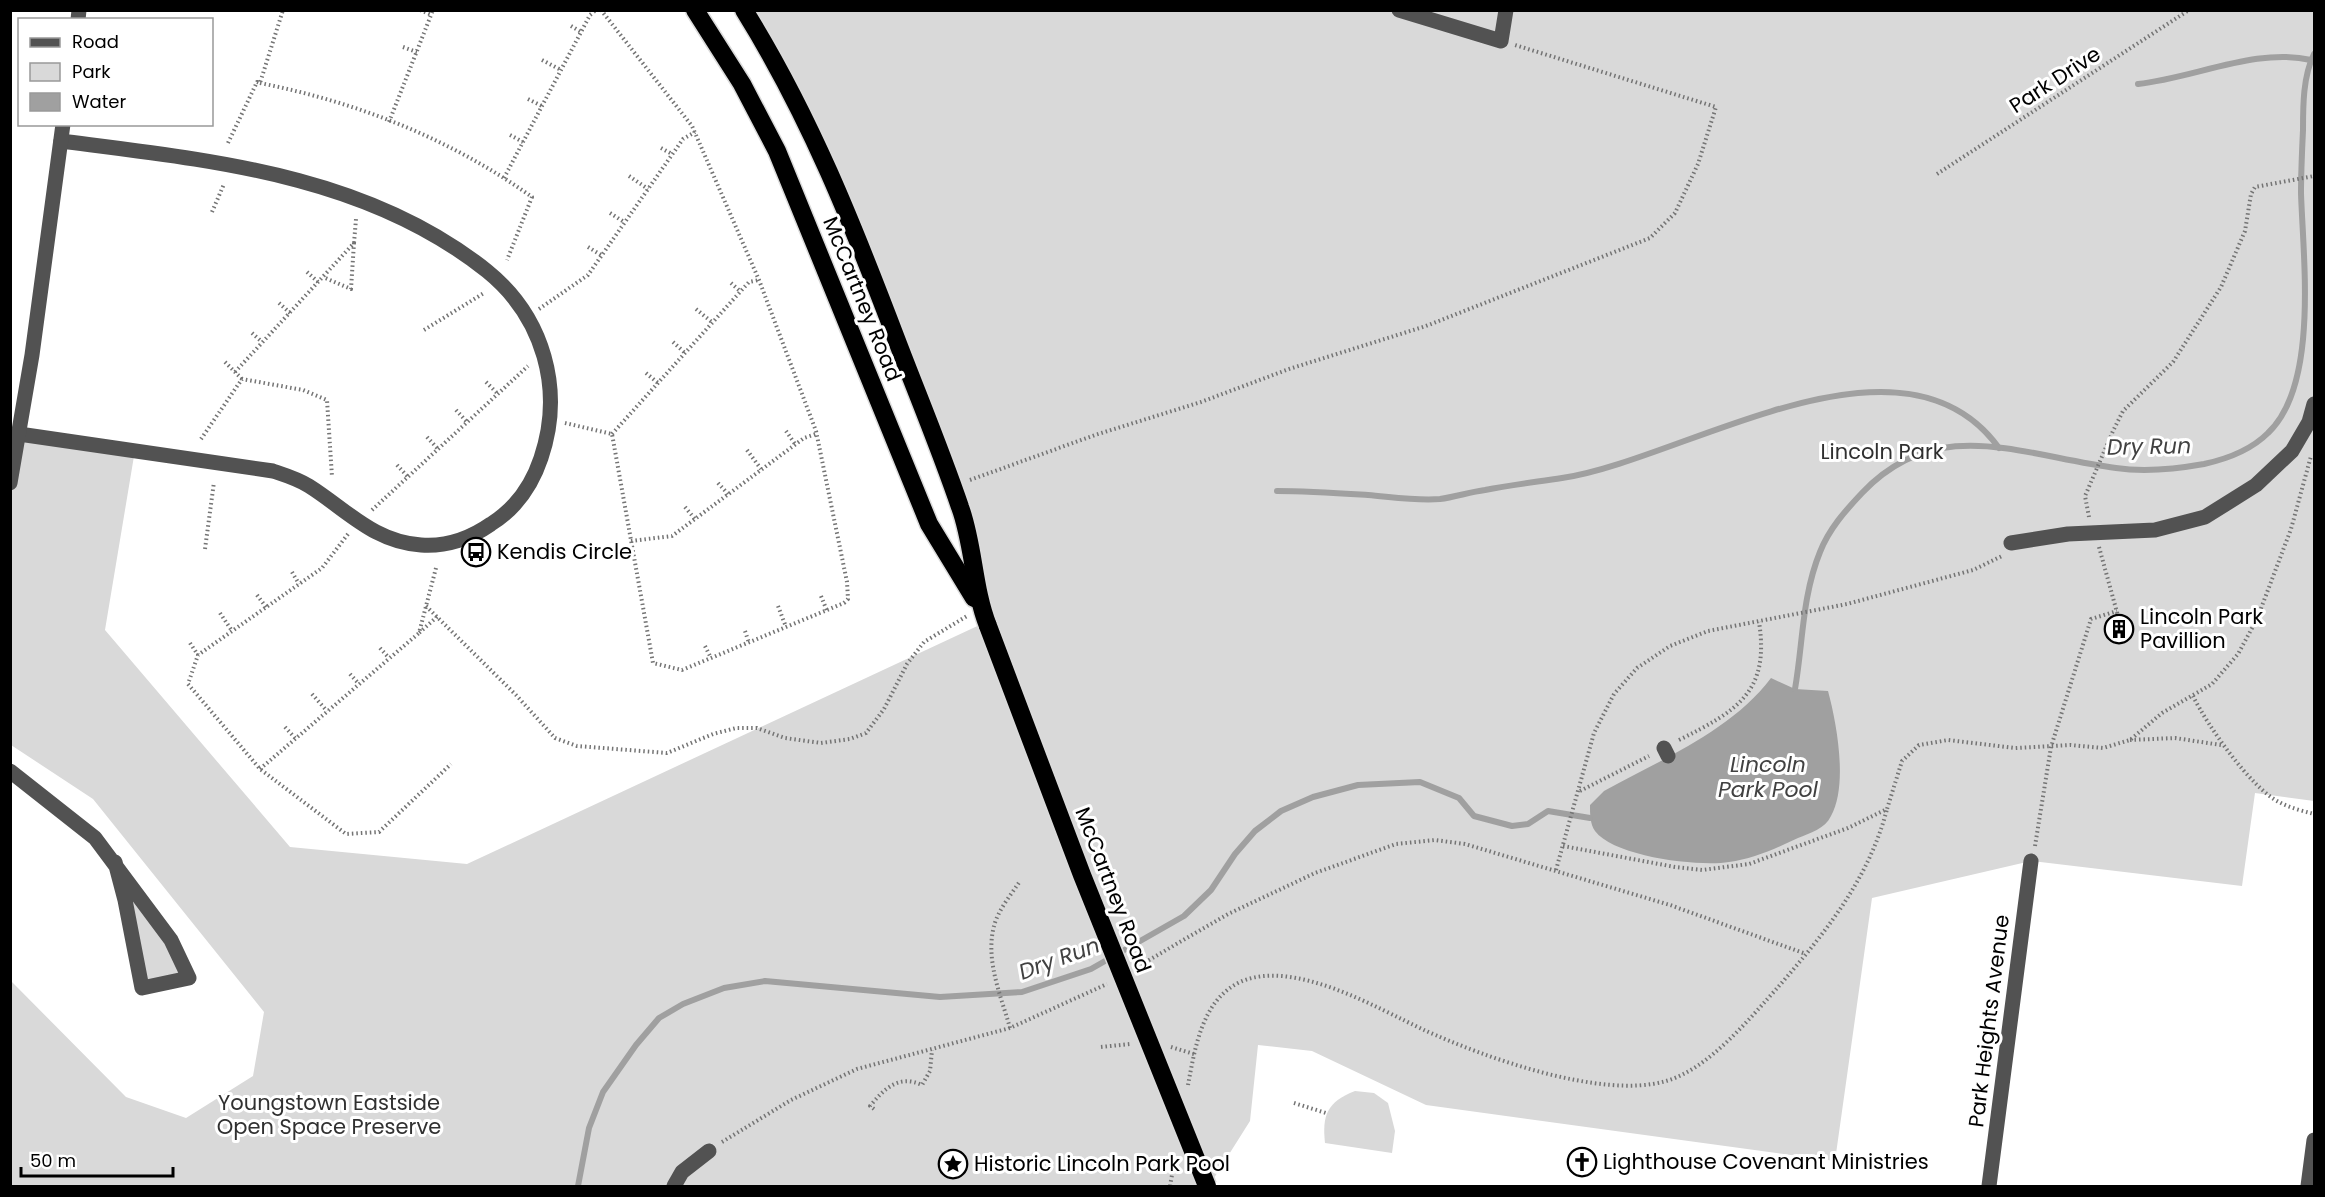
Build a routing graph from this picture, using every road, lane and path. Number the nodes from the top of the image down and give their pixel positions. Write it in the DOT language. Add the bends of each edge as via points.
graph roads {
  1 [pos="283,10"];
  2 [pos="420,10"];
  3 [pos="596,10"];
  4 [pos="601,10"];
  5 [pos="695,10"];
  6 [pos="744,10"];
  7 [pos="1399,10"];
  8 [pos="1506,10"];
  9 [pos="2189,10"];
  10 [pos="432,13"];
  11 [pos="570,26"];
  12 [pos="581,32"];
  13 [pos="1501,41"];
  14 [pos="403,47"];
  15 [pos="417,52"];
  16 [pos="542,60"];
  17 [pos="561,70"];
  18 [pos="260,83"];
  19 [pos="528,99"];
  20 [pos="542,106"];
  21 [pos="390,120"];
  22 [pos="63,126"];
  23 [pos="695,132"];
  24 [pos="510,135"];
  25 [pos="61,141"];
  26 [pos="523,142"];
  27 [pos="228,143"];
  28 [pos="661,147"];
  29 [pos="672,154"];
  30 [pos="1936,174"];
  31 [pos="629,176"];
  32 [pos="2314,176"];
  33 [pos="504,178"];
  34 [pos="224,184"];
  35 [pos="648,189"];
  36 [pos="212,212"];
  37 [pos="610,213"];
  38 [pos="356,219"];
  39 [pos="624,222"];
  40 [pos="354,243"];
  41 [pos="588,247"];
  42 [pos="602,255"];
  43 [pos="507,260"];
  44 [pos="307,272"];
  45 [pos="323,277"];
  46 [pos="759,280"];
  47 [pos="318,282"];
  48 [pos="731,283"];
  49 [pos="741,292"];
  50 [pos="484,293"];
  51 [pos="279,303"];
  52 [pos="696,309"];
  53 [pos="290,313"];
  54 [pos="526,316"];
  55 [pos="712,323"];
  56 [pos="424,330"];
  57 [pos="252,333"];
  58 [pos="262,342"];
  59 [pos="673,342"];
  60 [pos="685,353"];
  61 [pos="225,363"];
  62 [pos="531,364"];
  63 [pos="235,372"];
  64 [pos="646,373"];
  65 [pos="242,379"];
  66 [pos="486,382"];
  67 [pos="658,383"];
  68 [pos="498,394"];
  69 [pos="2314,404"];
  70 [pos="456,410"];
  71 [pos="550,420"];
  72 [pos="467,422"];
  73 [pos="786,431"];
  74 [pos="19,434"];
  75 [pos="612,434"];
  76 [pos="817,434"];
  77 [pos="427,437"];
  78 [pos="201,439"];
  79 [pos="795,444"];
  80 [pos="438,449"];
  81 [pos="747,450"];
  82 [pos="2311,452"];
  83 [pos="397,465"];
  84 [pos="761,469"];
  85 [pos="332,477"];
  86 [pos="408,477"];
  87 [pos="214,482"];
  88 [pos="10,483"];
  89 [pos="718,483"];
  90 [pos="953,487"];
  91 [pos="728,494"];
  92 [pos="685,507"];
  93 [pos="694,519"];
  94 [pos="358,523"];
  95 [pos="2094,532"];
  96 [pos="631,541"];
  97 [pos="2011,543"];
  98 [pos="205,549"];
  99 [pos="436,568"];
  100 [pos="292,572"];
  101 [pos="299,584"];
  102 [pos="257,595"];
  103 [pos="821,596"];
  104 [pos="426,606"];
  105 [pos="778,606"];
  106 [pos="266,607"];
  107 [pos="981,609"];
  108 [pos="827,611"];
  109 [pos="220,613"];
  110 [pos="437,616"];
  111 [pos="1759,622"];
  112 [pos="786,627"];
  113 [pos="232,631"];
  114 [pos="744,631"];
  115 [pos="419,633"];
  116 [pos="190,643"];
  117 [pos="749,643"];
  118 [pos="705,646"];
  119 [pos="380,648"];
  120 [pos="198,655"];
  121 [pos="389,658"];
  122 [pos="711,658"];
  123 [pos="350,674"];
  124 [pos="359,684"];
  125 [pos="312,694"];
  126 [pos="2193,696"];
  127 [pos="327,711"];
  128 [pos="285,727"];
  129 [pos="295,738"];
  130 [pos="2130,740"];
  131 [pos="2223,745"];
  132 [pos="2051,747"];
  133 [pos="451,764"];
  134 [pos="260,769"];
  135 [pos="10,771"];
  136 [pos="1580,791"];
  137 [pos="1887,809"];
  138 [pos="2314,814"];
  139 [pos="1563,846"];
  140 [pos="2031,861"];
  141 [pos="115,862"];
  142 [pos="1020,881"];
  143 [pos="1806,954"];
  144 [pos="1010,1028"];
  145 [pos="1128,1044"];
  146 [pos="1167,1046"];
  147 [pos="1101,1047"];
  148 [pos="932,1050"];
  149 [pos="1194,1054"];
  150 [pos="1188,1087"];
  151 [pos="1294,1103"];
  152 [pos="874,1108"];
  153 [pos="1326,1113"];
  154 [pos="2314,1140"];
  155 [pos="709,1151"];
  156 [pos="1176,1153"];
  157 [pos="674,1186"];
  158 [pos="1170,1186"];
  159 [pos="1207,1186"];
  160 [pos="1989,1186"];
  161 [pos="2308,1186"];
  1 -- 18 [label="path"];
  2 -- 10 [label="path"];
  3 -- 12 [label="path"];
  4 -- 23 [label="path"];
  5 -- 107 [label="highway, McCartney Road" via="742,84 777,151 929,524"];
  6 -- 90 [label="highway, McCartney Road" via="818,143"];
  7 -- 13 [label="street"];
  8 -- 13 [label="street"];
  9 -- 30 [label="path, Park Drive"];
  10 -- 15 [label="path"];
  11 -- 12 [label="path"];
  12 -- 17 [label="path"];
  13 -- 90 [label="path" via="1716,107 1698,164 1675,213 1650,238 1426,326 1095,435"];
  14 -- 15 [label="path"];
  15 -- 21 [label="path"];
  16 -- 17 [label="path"];
  17 -- 20 [label="path"];
  18 -- 21 [label="path" via="348,104"];
  18 -- 27 [label="path" via="257,82"];
  19 -- 20 [label="path"];
  20 -- 26 [label="path"];
  21 -- 33 [label="path" via="428,135"];
  22 -- 25 [label="street"];
  23 -- 29 [label="path" via="682,139"];
  23 -- 46 [label="path"];
  24 -- 26 [label="path"];
  25 -- 54 [label="street" via="261,170 357,198 436,238 487,271"];
  25 -- 74 [label="street"];
  26 -- 33 [label="path"];
  28 -- 29 [label="path"];
  29 -- 35 [label="path"];
  31 -- 35 [label="path"];
  32 -- 95 [label="path" via="2255,187 2236,256 2198,326 2173,362 2123,411 2113,431 2086,492 2085,503"];
  33 -- 43 [label="path" via="532,197"];
  34 -- 36 [label="path"];
  35 -- 39 [label="path"];
  37 -- 39 [label="path"];
  38 -- 40 [label="path"];
  39 -- 42 [label="path"];
  40 -- 45 [label="path"];
  40 -- 45 [label="path" via="352,290"];
  41 -- 42 [label="path"];
  42 -- 54 [label="path" via="588,276"];
  44 -- 47 [label="path"];
  45 -- 47 [label="path"];
  46 -- 49 [label="path" via="749,282"];
  46 -- 76 [label="path"];
  47 -- 53 [label="path"];
  48 -- 49 [label="path"];
  49 -- 55 [label="path"];
  50 -- 56 [label="path"];
  51 -- 53 [label="path"];
  52 -- 55 [label="path"];
  53 -- 58 [label="path"];
  54 -- 71 [label="street" via="547,361"];
  55 -- 60 [label="path"];
  57 -- 58 [label="path"];
  58 -- 63 [label="path"];
  59 -- 60 [label="path"];
  60 -- 67 [label="path"];
  61 -- 63 [label="path"];
  62 -- 68 [label="path"];
  63 -- 65 [label="path"];
  64 -- 67 [label="path"];
  65 -- 78 [label="path"];
  65 -- 85 [label="path" via="303,390 327,400"];
  66 -- 68 [label="path"];
  67 -- 75 [label="path"];
  68 -- 72 [label="path"];
  69 -- 95 [label="street" via="2309,422 2292,451 2256,485 2205,517 2155,530"];
  70 -- 72 [label="path"];
  71 -- 75 [label="path"];
  71 -- 94 [label="street" via="537,470 522,495 504,516 480,532 451,543 422,546 384,537"];
  72 -- 80 [label="path"];
  73 -- 79 [label="path"];
  74 -- 88 [label="street"];
  74 -- 94 [label="street" via="273,471 311,487"];
  75 -- 96 [label="path"];
  76 -- 79 [label="path"];
  76 -- 108 [label="path" via="849,594 844,603"];
  77 -- 80 [label="path"];
  79 -- 84 [label="path"];
  80 -- 86 [label="path"];
  81 -- 84 [label="path"];
  82 -- 126 [label="path" via="2291,529 2257,619 2238,654 2212,684"];
  83 -- 86 [label="path"];
  84 -- 91 [label="path"];
  86 -- 94 [label="path"];
  87 -- 98 [label="path"];
  89 -- 91 [label="path"];
  90 -- 107 [label="highway, McCartney Road"];
  91 -- 93 [label="path"];
  92 -- 93 [label="path"];
  93 -- 96 [label="path" via="672,536"];
  94 -- 101 [label="path" via="322,568"];
  95 -- 97 [label="street"];
  95 -- 132 [label="path" via="2117,613 2091,619"];
  96 -- 122 [label="path" via="653,663 682,670"];
  97 -- 111 [label="path" via="2001,559 1972,570 1836,607"];
  99 -- 104 [label="path"];
  100 -- 101 [label="path"];
  101 -- 106 [label="path"];
  102 -- 106 [label="path"];
  103 -- 108 [label="path"];
  104 -- 110 [label="path"];
  104 -- 115 [label="path"];
  105 -- 112 [label="path"];
  106 -- 113 [label="path"];
  107 -- 110 [label="path" via="924,642 866,733 821,743 785,738 757,728 736,728 667,753 577,746 555,738"];
  107 -- 159 [label="highway, McCartney Road, bridge"];
  108 -- 112 [label="path"];
  109 -- 113 [label="path"];
  110 -- 115 [label="path"];
  111 -- 136 [label="path" via="1762,658 1755,685 1744,699 1666,752"];
  111 -- 136 [label="path" via="1708,630 1670,646 1637,668 1614,694 1594,733"];
  112 -- 117 [label="path"];
  113 -- 120 [label="path"];
  114 -- 117 [label="path"];
  115 -- 121 [label="path"];
  116 -- 120 [label="path"];
  117 -- 122 [label="path"];
  118 -- 122 [label="path"];
  119 -- 121 [label="path"];
  120 -- 134 [label="path" via="188,684"];
  121 -- 124 [label="path"];
  123 -- 124 [label="path"];
  124 -- 127 [label="path"];
  125 -- 127 [label="path"];
  126 -- 130 [label="path" via="2162,713"];
  126 -- 131 [label="path"];
  127 -- 129 [label="path"];
  128 -- 129 [label="path"];
  129 -- 134 [label="path"];
  130 -- 131 [label="path" via="2175,738"];
  130 -- 132 [label="path" via="2103,748"];
  131 -- 138 [label="path" via="2278,802"];
  132 -- 137 [label="path" via="2002,747 1948,740 1918,745 1902,761"];
  132 -- 140 [label="path"];
  133 -- 134 [label="path" via="379,831 346,834"];
  135 -- 141 [label="street" via="94,838"];
  136 -- 139 [label="path"];
  137 -- 139 [label="path" via="1780,854 1749,864 1702,870 1632,861"];
  137 -- 143 [label="path" via="1866,867 1846,903"];
  139 -- 143 [label="path" via="1556,870 1671,905"];
  140 -- 160 [label="street, Park Heights Avenue"];
  141 -- 141 [label="street" via="141,988 189,978 171,940"];
  142 -- 144 [label="path" via="994,926 992,954"];
  143 -- 149 [label="path" via="1729,1040 1693,1068 1656,1083 1597,1083 1490,1058 1350,994 1305,980 1269,976 1241,981 1224,993 1207,1014"];
  145 -- 147 [label="path"];
  146 -- 149 [label="path"];
  148 -- 152 [label="path" via="930,1071 922,1085 909,1081 888,1086 870,1106"];
  149 -- 150 [label="path"];
  151 -- 153 [label="path"];
  154 -- 161 [label="street"];
  155 -- 157 [label="street" via="682,1172"];
  156 -- 158 [label="path"];
}
